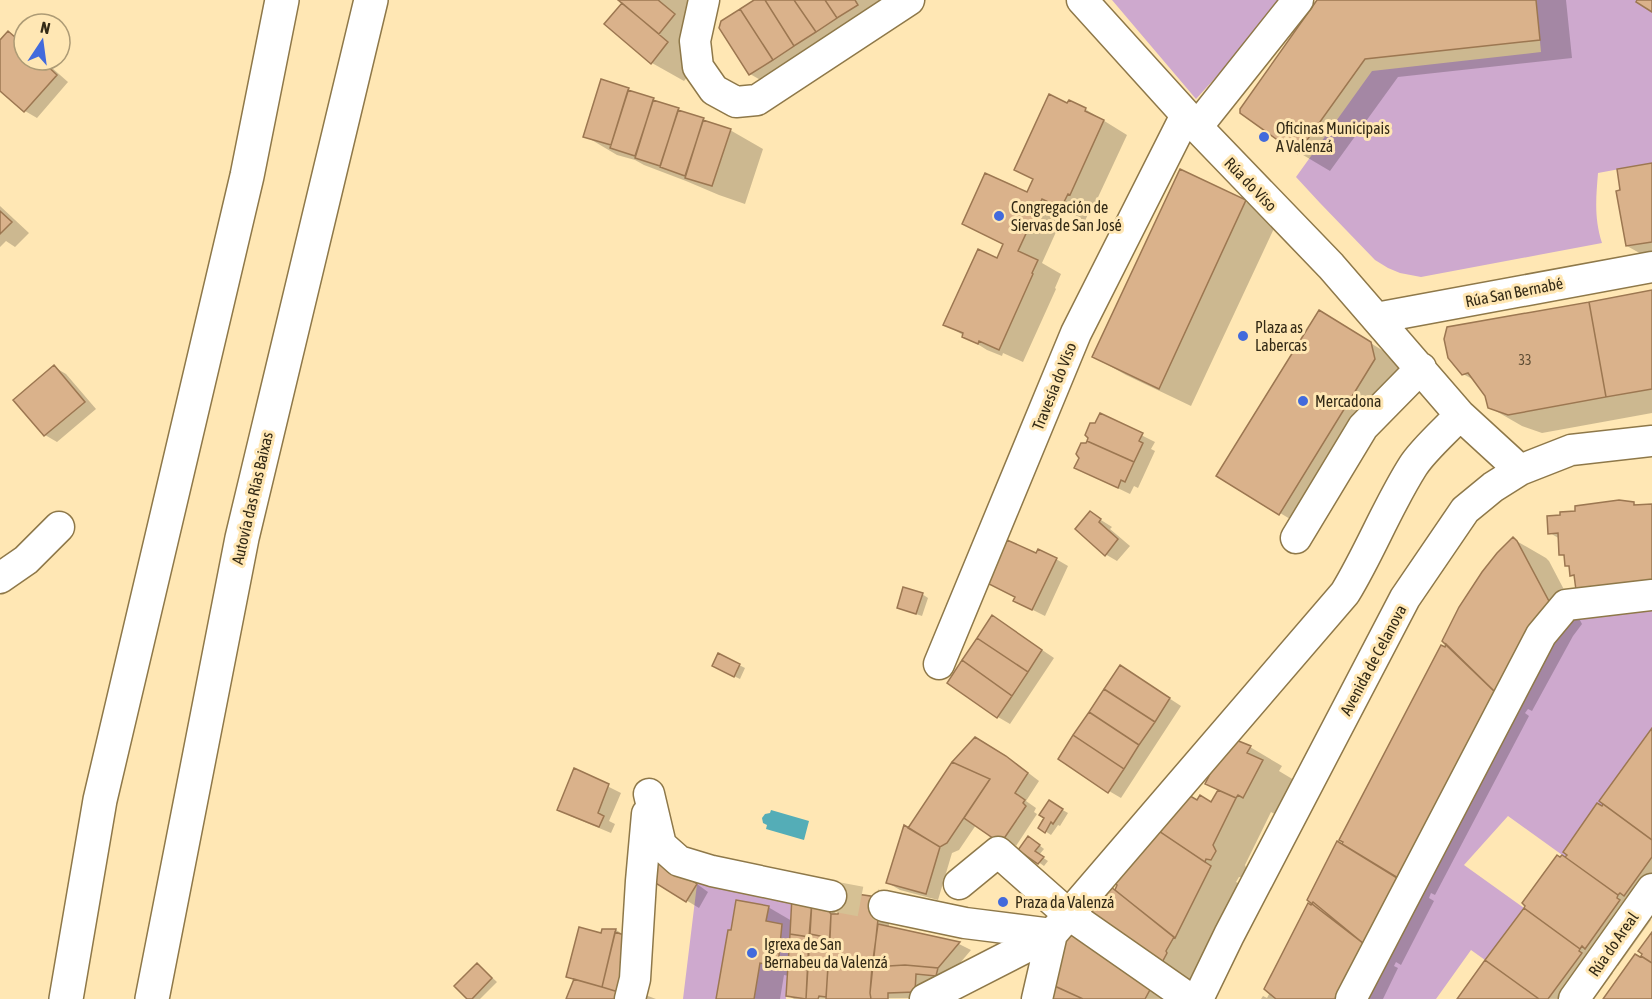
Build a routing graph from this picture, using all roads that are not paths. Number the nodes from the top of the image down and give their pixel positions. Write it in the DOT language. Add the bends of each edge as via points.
graph roads {
  1 [pos="282,0"];
  2 [pos="370,0"];
  3 [pos="704,0"];
  4 [pos="909,0"];
  5 [pos="1082,0"];
  6 [pos="1298,0"];
  7 [pos="1191,121"];
  8 [pos="1652,267"];
  9 [pos="1376,318"];
  10 [pos="1421,368"];
  11 [pos="1460,415"];
  12 [pos="1652,441"];
  13 [pos="1520,470"];
  14 [pos="59,527"];
  15 [pos="1296,538"];
  16 [pos="0,578"];
  17 [pos="1652,595"];
  18 [pos="939,664"];
  19 [pos="958,884"];
  20 [pos="1652,889"];
  21 [pos="831,896"];
  22 [pos="884,906"];
  23 [pos="1060,924"];
  24 [pos="66,999"];
  25 [pos="152,999"];
  26 [pos="630,999"];
  27 [pos="926,999"];
  28 [pos="1037,999"];
  29 [pos="1190,999"];
  30 [pos="1198,999"];
  31 [pos="1351,999"];
  32 [pos="1574,999"];
  1 -- 24 [label="highway" via="247,176 100,800"];
  2 -- 25 [label="highway, Autovía das Rías Baixas" via="242,538"];
  3 -- 4 [label="street" via="695,41 698,67 714,90 736,102 757,100"];
  5 -- 7 [label="street, Rúa do Viso"];
  6 -- 7 [label="street, Travesía do Viso"];
  7 -- 9 [label="street, Rúa do Viso"];
  7 -- 18 [label="street, Travesía do Viso" via="1076,333"];
  8 -- 9 [label="street, Rúa San Bernabé"];
  9 -- 10 [label="street, Rúa do Viso"];
  10 -- 11 [label="street, Rúa do Viso"];
  10 -- 15 [label="street" via="1363,427"];
  11 -- 13 [label="street, Rúa do Viso"];
  11 -- 23 [label="street" via="1414,464 1344,593"];
  12 -- 13 [label="street, Avenida de Celanova" via="1571,450"];
  13 -- 30 [label="street, Avenida de Celanova" via="1465,510 1405,598"];
  14 -- 16 [label="street" via="26,560"];
  17 -- 31 [label="street" via="1566,605 1541,635"];
  19 -- 23 [label="street" via="998,852"];
  20 -- 32 [label="street, Rúa do Areal"];
  21 -- 26 [label="street" via="679,861 661,845 649,794 635,979"];
  22 -- 23 [label="street" via="965,923"];
  23 -- 27 [label="street"];
  23 -- 28 [label="street"];
  23 -- 29 [label="street"];
}
